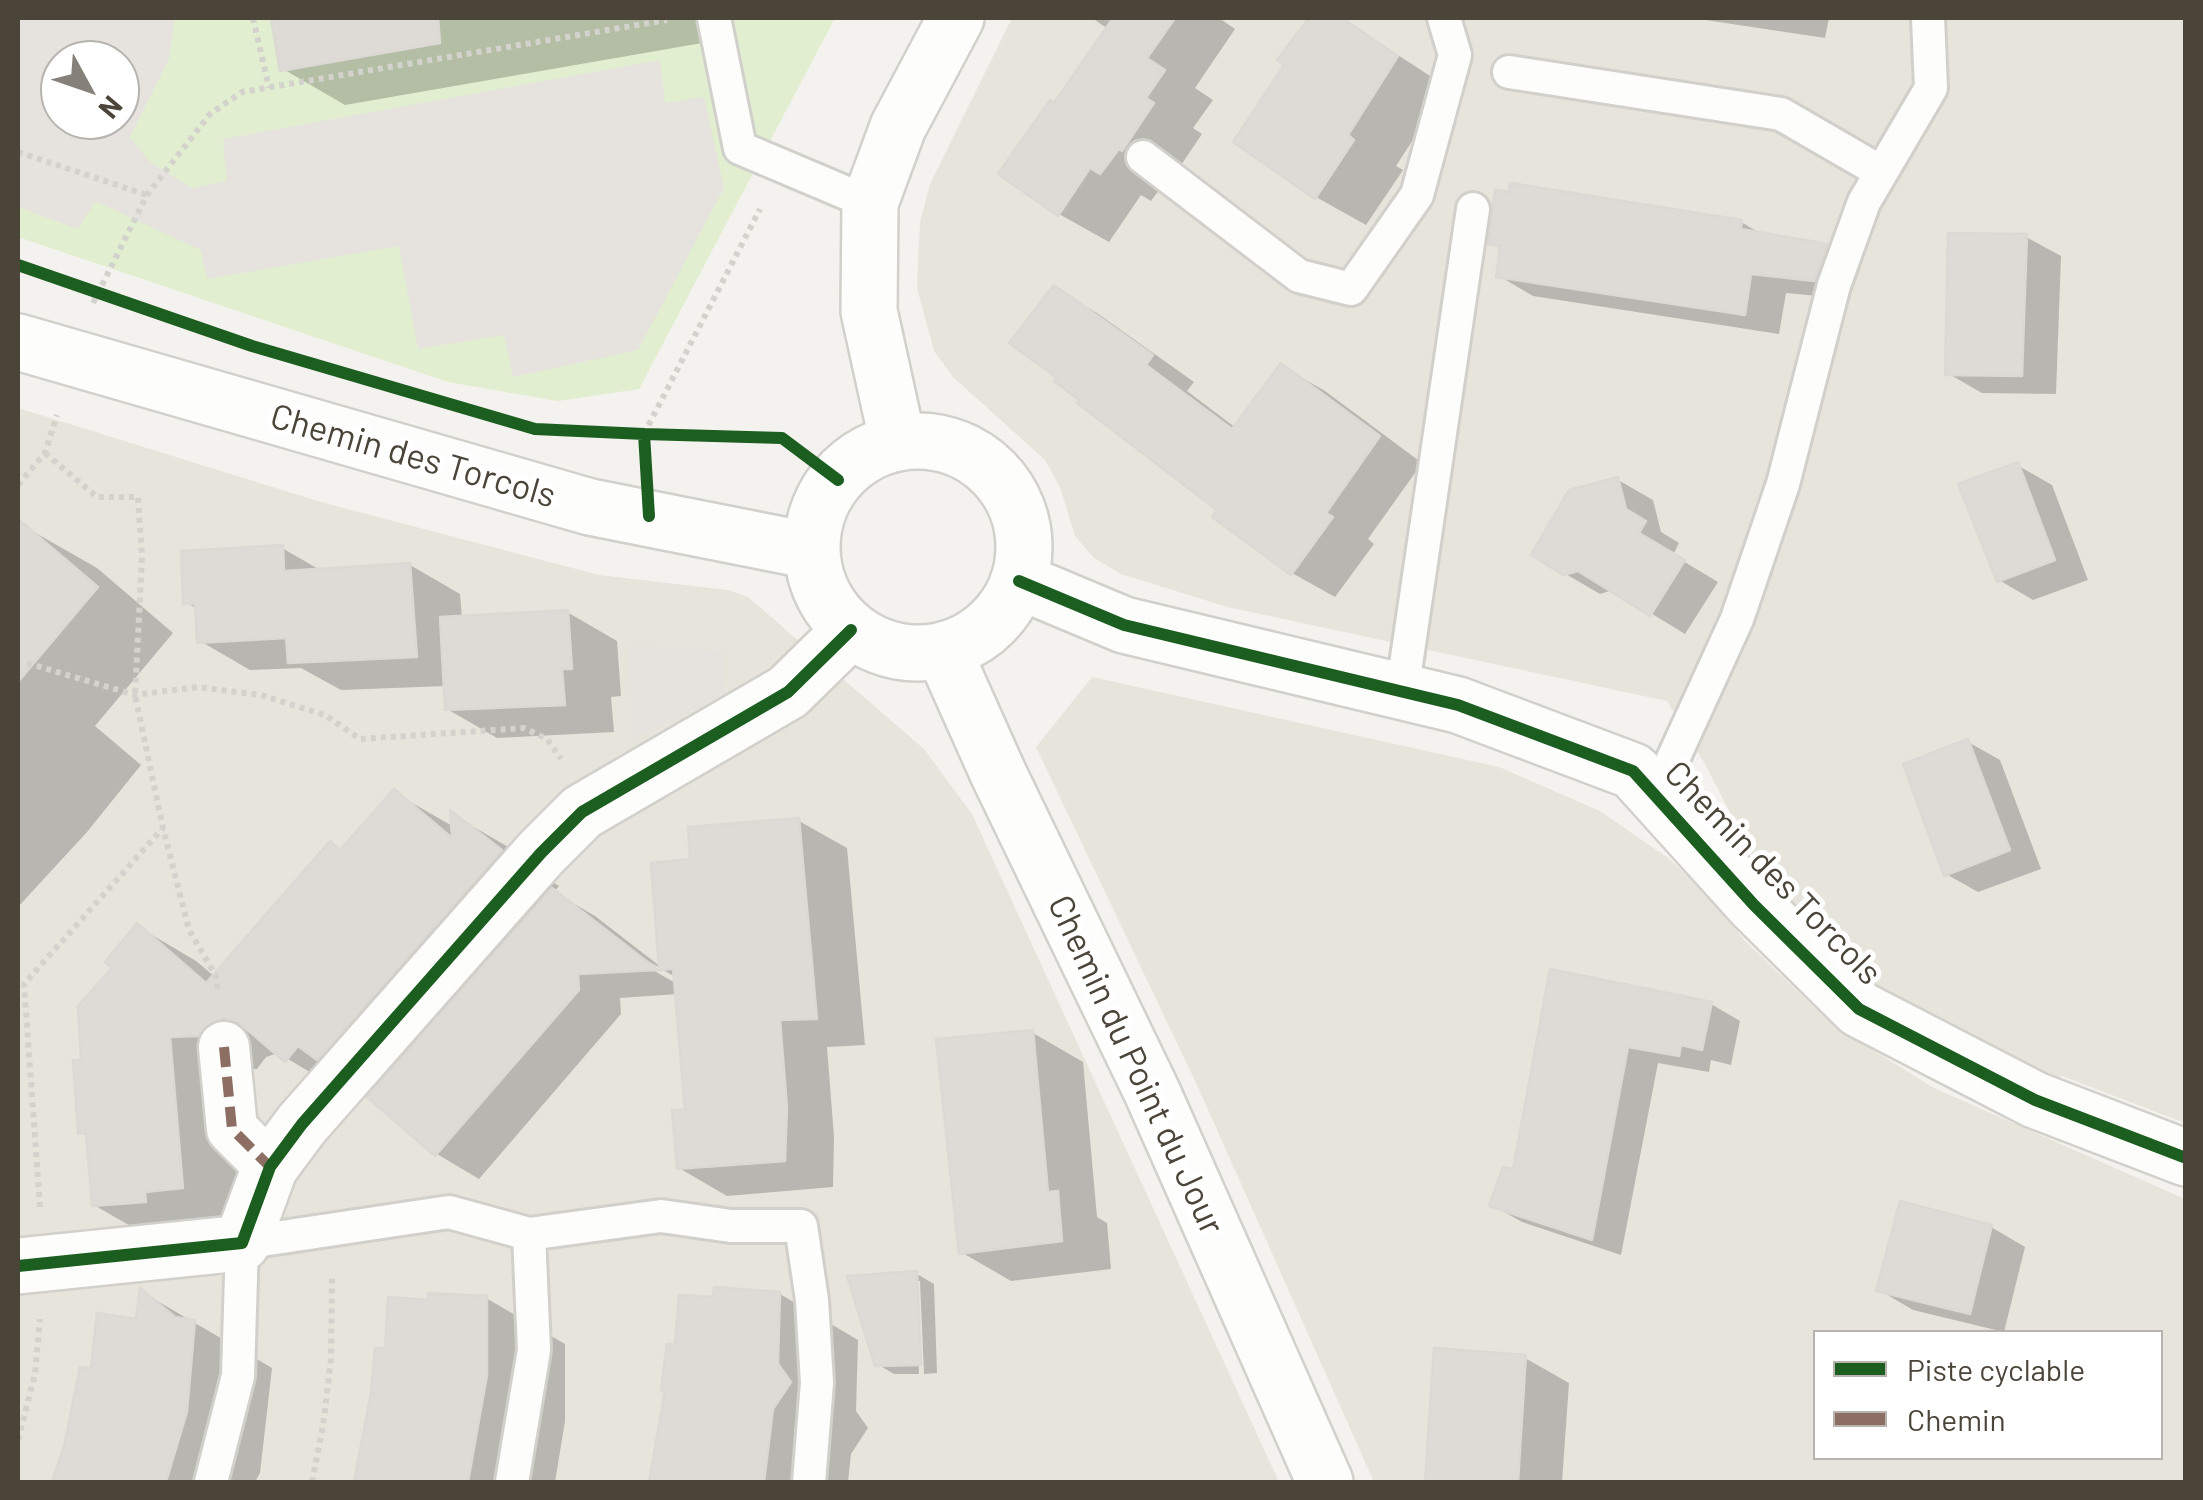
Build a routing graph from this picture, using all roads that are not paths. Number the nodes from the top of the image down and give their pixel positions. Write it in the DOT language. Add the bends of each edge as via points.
graph roads {
  1 [pos="714,18"];
  2 [pos="956,18"];
  3 [pos="1444,18"];
  4 [pos="1928,18"];
  5 [pos="1509,72"];
  6 [pos="1143,157"];
  7 [pos="1880,172"];
  8 [pos="870,203"];
  9 [pos="1473,209"];
  10 [pos="18,342"];
  11 [pos="898,443"];
  12 [pos="812,551"];
  13 [pos="1019,581"];
  14 [pos="852,630"];
  15 [pos="943,650"];
  16 [pos="1402,692"];
  17 [pos="1656,796"];
  18 [pos="224,1047"];
  19 [pos="2186,1158"];
  20 [pos="270,1166"];
  21 [pos="529,1234"];
  22 [pos="242,1243"];
  23 [pos="31,1265"];
  24 [pos="211,1482"];
  25 [pos="512,1482"];
  26 [pos="809,1482"];
  27 [pos="1325,1482"];
  1 -- 8 [label="lane" via="740,148"];
  2 -- 8 [label="street" via="898,126"];
  3 -- 6 [label="lane" via="1454,55 1417,195 1351,289 1299,276"];
  4 -- 7 [label="lane, Chemin des Torcols" via="1930,88"];
  5 -- 7 [label="lane" via="1782,114"];
  7 -- 17 [label="lane, Chemin des Torcols" via="1834,285 1783,484 1737,619"];
  8 -- 11 [label="street" via="869,311"];
  9 -- 16 [label="lane"];
  10 -- 12 [label="street, Chemin des Torcols" via="590,507"];
  11 -- 12 [label="street" via="870,452 826,493"];
  11 -- 13 [label="street" via="960,448 998,477 1021,518 1025,550"];
  12 -- 14 [label="street" via="817,580"];
  13 -- 15 [label="street" via="1002,612 976,636"];
  13 -- 16 [label="street, Chemin des Torcols" via="1124,625"];
  14 -- 15 [label="street" via="911,653"];
  14 -- 20 [label="street" via="788,692 582,812"];
  15 -- 27 [label="street, Chemin du Point du Jour" via="1152,1092"];
  16 -- 17 [label="street, Chemin des Torcols" via="1458,705 1633,771"];
  17 -- 19 [label="street, Chemin des Torcols" via="1860,1009 2035,1100"];
  18 -- 20 [label="street" via="232,1129"];
  20 -- 22 [label="street"];
  21 -- 22 [label="lane" via="449,1212"];
  21 -- 25 [label="lane" via="534,1350"];
  21 -- 26 [label="lane" via="660,1216 801,1226 818,1382"];
  22 -- 23 [label="street"];
  22 -- 24 [label="lane" via="238,1376"];
}
